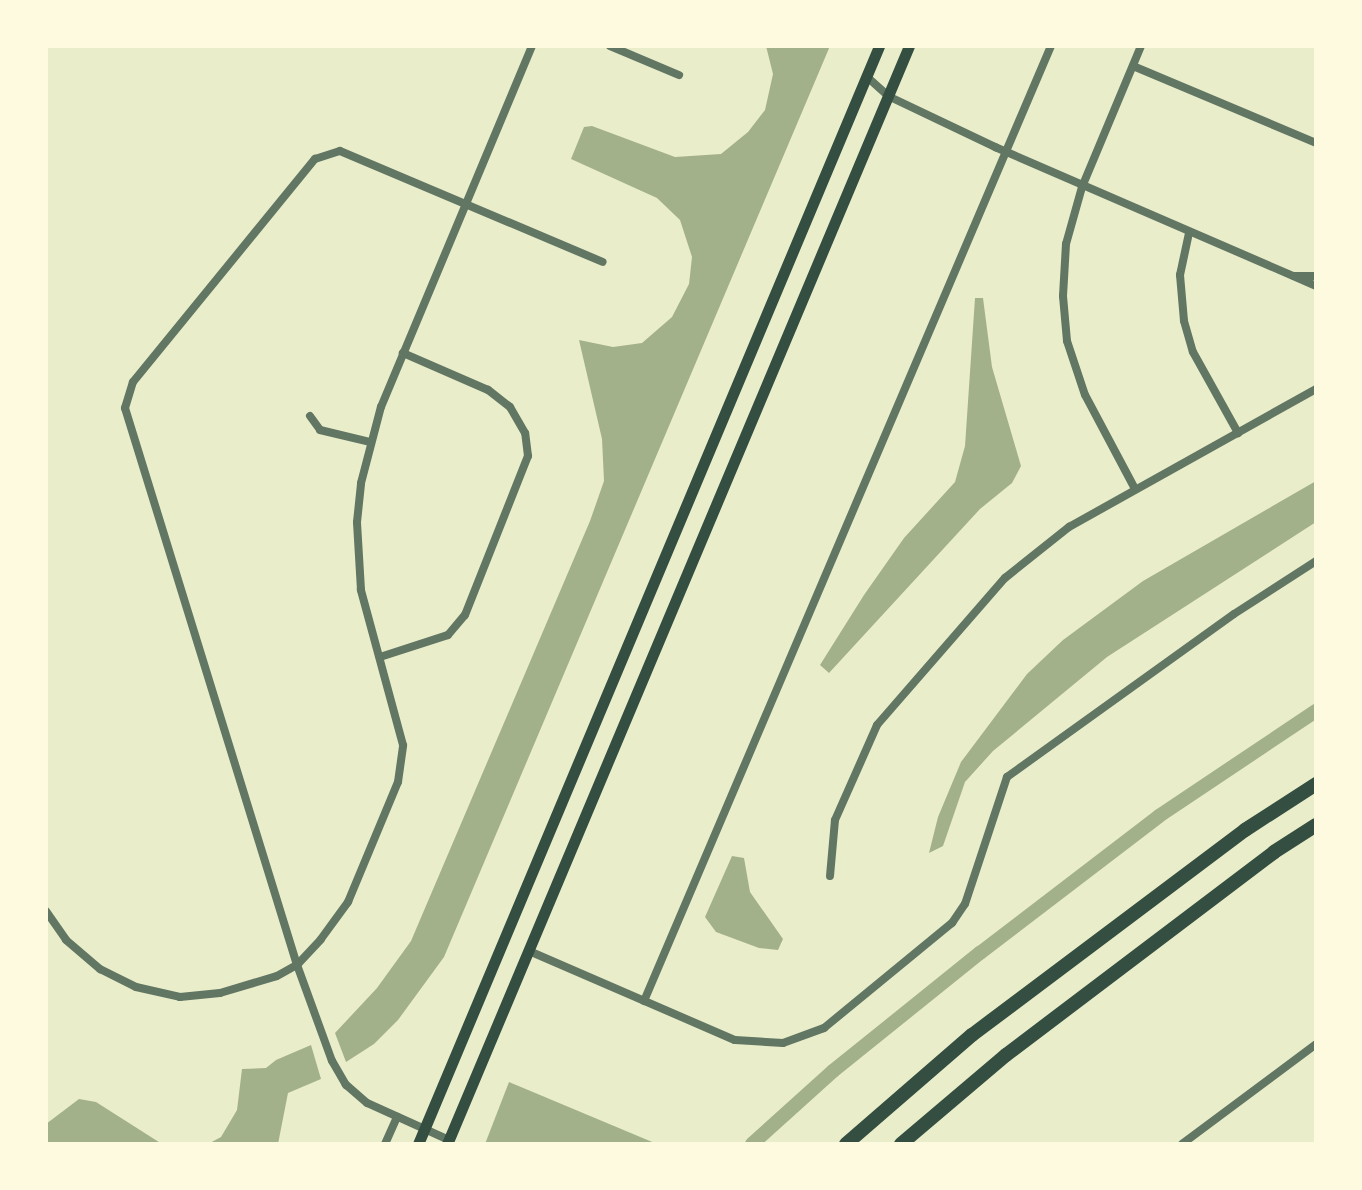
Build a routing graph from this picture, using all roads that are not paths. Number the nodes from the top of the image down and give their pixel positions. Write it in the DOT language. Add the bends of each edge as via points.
graph roads {
  1 [pos="532,46"];
  2 [pos="610,46"];
  3 [pos="879,46"];
  4 [pos="909,46"];
  5 [pos="1051,46"];
  6 [pos="1141,46"];
  7 [pos="1133,66"];
  8 [pos="679,75"];
  9 [pos="866,76"];
  10 [pos="888,96"];
  11 [pos="1316,143"];
  12 [pos="1006,151"];
  13 [pos="1082,187"];
  14 [pos="464,204"];
  15 [pos="1189,233"];
  16 [pos="603,262"];
  17 [pos="1293,276"];
  18 [pos="1316,276"];
  19 [pos="1316,286"];
  20 [pos="403,353"];
  21 [pos="1316,389"];
  22 [pos="310,416"];
  23 [pos="1238,433"];
  24 [pos="370,442"];
  25 [pos="1134,487"];
  26 [pos="1316,561"];
  27 [pos="380,657"];
  28 [pos="1316,784"];
  29 [pos="1316,825"];
  30 [pos="830,876"];
  31 [pos="46,911"];
  32 [pos="529,951"];
  33 [pos="297,965"];
  34 [pos="644,1001"];
  35 [pos="1316,1044"];
  36 [pos="397,1117"];
  37 [pos="425,1128"];
  38 [pos="448,1142"];
  39 [pos="385,1144"];
  40 [pos="418,1144"];
  41 [pos="846,1144"];
  42 [pos="901,1144"];
  43 [pos="1182,1144"];
  1 -- 14 [label="street"];
  2 -- 8 [label="street"];
  3 -- 9 [label="main road"];
  4 -- 10 [label="main road"];
  5 -- 12 [label="street"];
  6 -- 7 [label="street"];
  7 -- 11 [label="street"];
  7 -- 13 [label="street"];
  9 -- 10 [label="street"];
  9 -- 37 [label="main road"];
  10 -- 12 [label="street"];
  10 -- 32 [label="main road"];
  12 -- 13 [label="street"];
  12 -- 34 [label="street"];
  13 -- 15 [label="street"];
  13 -- 25 [label="street" via="1066,244 1067,341 1085,395"];
  14 -- 16 [label="street"];
  14 -- 20 [label="street"];
  14 -- 33 [label="street" via="340,151 315,159 133,382 125,408"];
  15 -- 17 [label="street"];
  15 -- 23 [label="street" via="1180,275 1184,321 1193,352"];
  17 -- 18 [label="street"];
  17 -- 19 [label="street"];
  20 -- 24 [label="street"];
  20 -- 27 [label="street" via="488,390 510,407 525,433 528,456 465,615 448,635"];
  21 -- 23 [label="street"];
  22 -- 24 [label="street" via="320,430"];
  23 -- 25 [label="street"];
  24 -- 27 [label="street" via="357,522 361,590"];
  25 -- 30 [label="street" via="1069,527 1005,578 877,725 835,820"];
  26 -- 34 [label="street" via="1007,777 965,904 952,923 824,1028 783,1043 756,1044 726,1037"];
  27 -- 33 [label="street" via="403,745 398,782 348,902"];
  28 -- 41 [label="highway" via="1245,830 972,1035"];
  29 -- 42 [label="highway" via="1006,1055"];
  31 -- 33 [label="street" via="66,940 100,969 136,987 180,997 220,993"];
  32 -- 34 [label="street"];
  32 -- 38 [label="main road"];
  33 -- 36 [label="street" via="346,1085 367,1103"];
  35 -- 43 [label="street"];
  36 -- 37 [label="street"];
  36 -- 39 [label="street"];
  37 -- 38 [label="street"];
  37 -- 40 [label="main road"];
}
